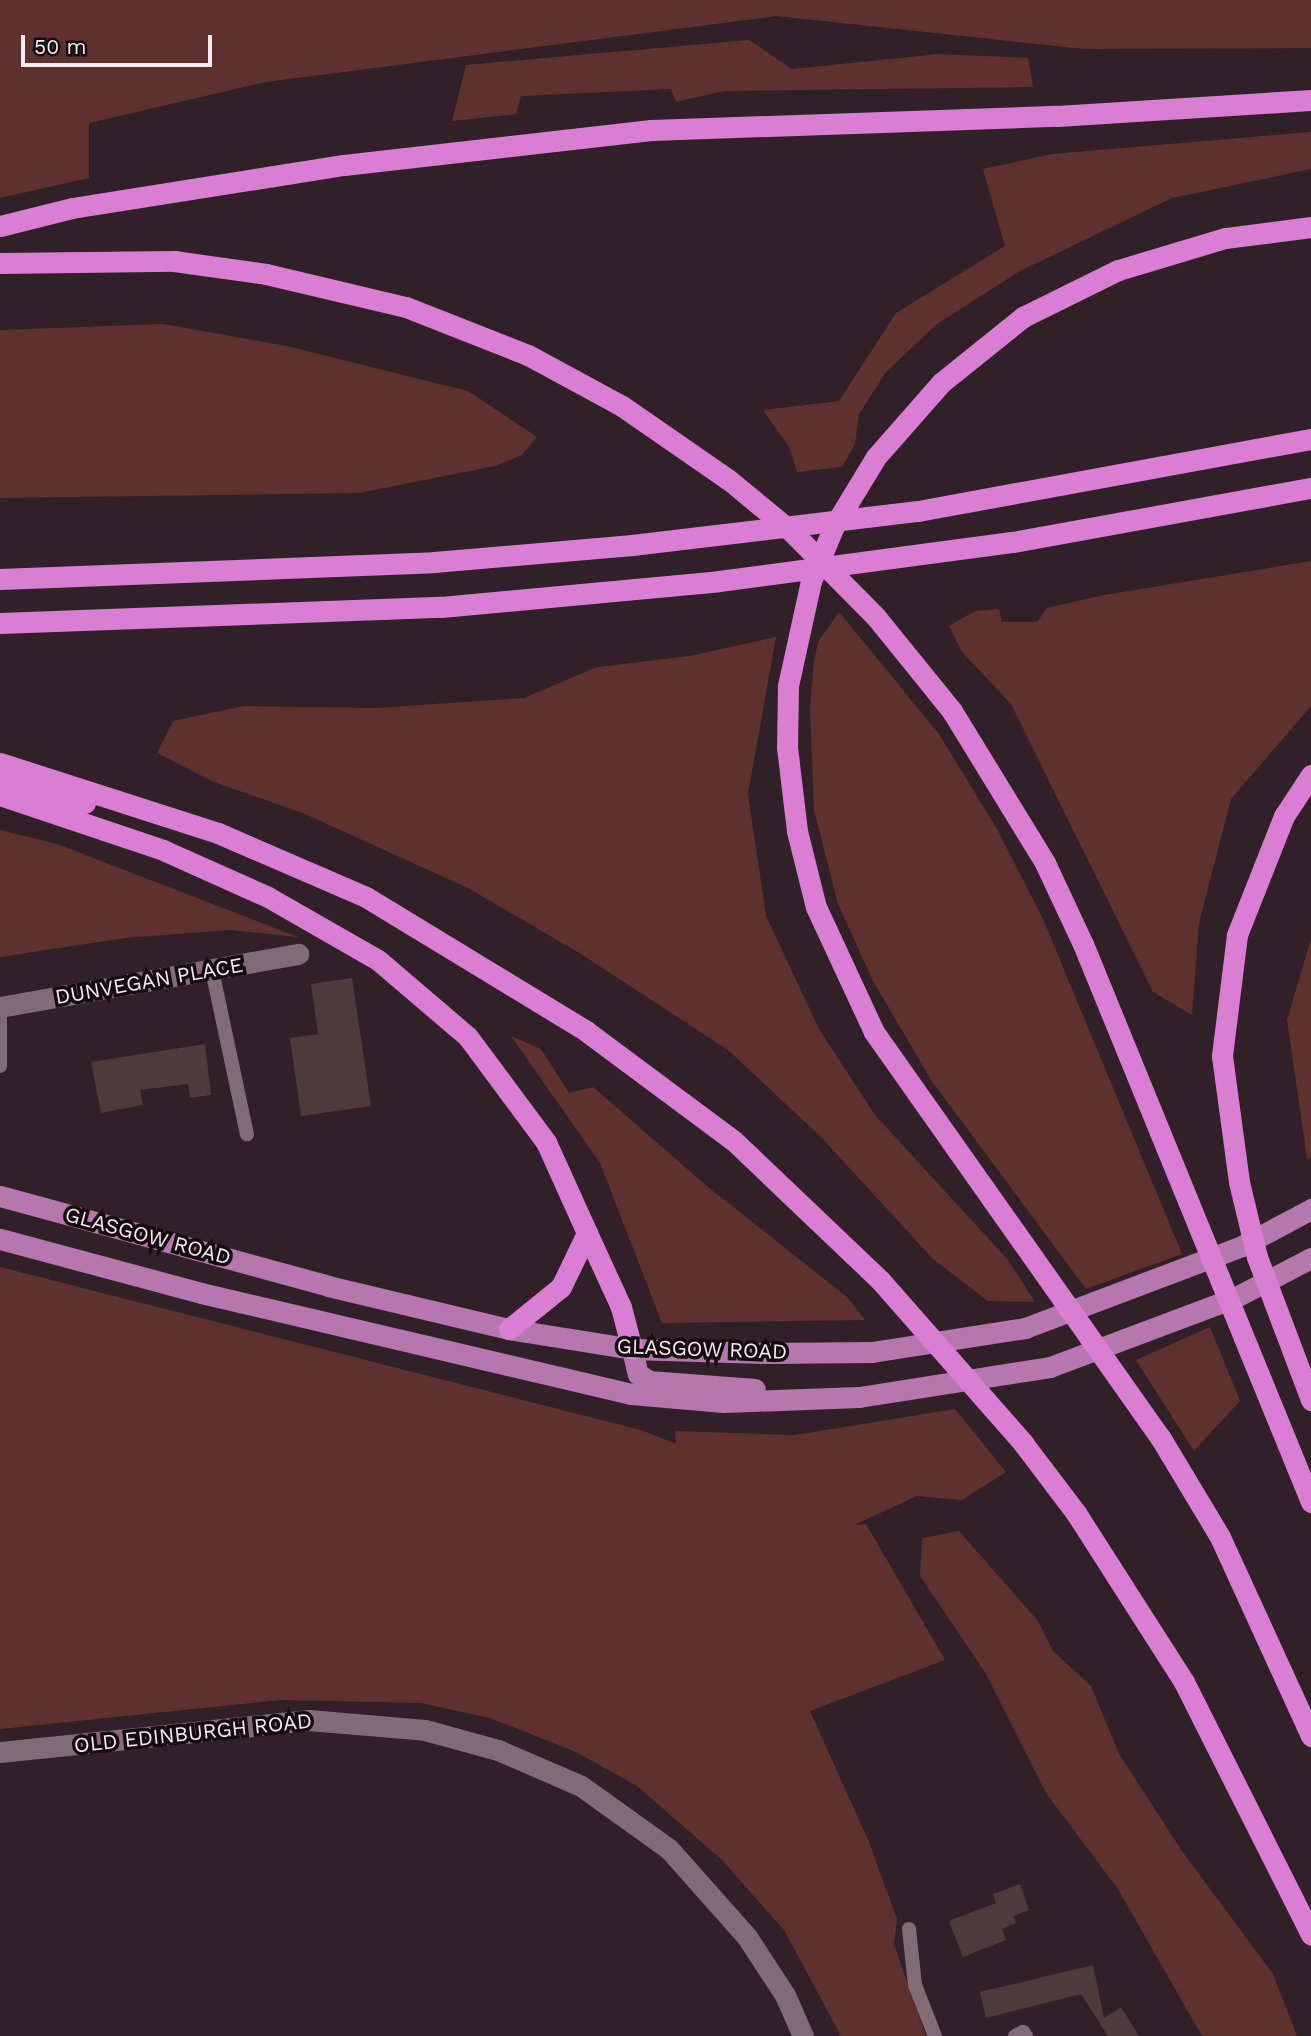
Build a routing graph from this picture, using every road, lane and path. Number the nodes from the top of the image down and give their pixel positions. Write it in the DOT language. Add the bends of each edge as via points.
graph roads {
  1 [pos="1311,100"];
  2 [pos="0,226"];
  3 [pos="1311,227"];
  4 [pos="0,263"];
  5 [pos="1311,439"];
  6 [pos="1311,488"];
  7 [pos="0,579"];
  8 [pos="0,623"];
  9 [pos="0,764"];
  10 [pos="1311,775"];
  11 [pos="0,780"];
  12 [pos="0,796"];
  13 [pos="298,954"];
  14 [pos="212,970"];
  15 [pos="496,975"];
  16 [pos="0,1008"];
  17 [pos="0,1066"];
  18 [pos="247,1134"];
  19 [pos="0,1196"];
  20 [pos="1311,1209"];
  21 [pos="587,1233"];
  22 [pos="0,1239"];
  23 [pos="1311,1258"];
  24 [pos="509,1329"];
  25 [pos="632,1349"];
  26 [pos="859,1397"];
  27 [pos="1311,1400"];
  28 [pos="1311,1502"];
  29 [pos="1311,1736"];
  30 [pos="0,1752"];
  31 [pos="909,1929"];
  32 [pos="1311,1935"];
  33 [pos="803,2036"];
  34 [pos="935,2036"];
  35 [pos="1015,2036"];
  36 [pos="1026,2036"];
  1 -- 2 [label="highway" via="1057,116 652,130 344,165 72,208"];
  3 -- 29 [label="highway" via="1225,238 1118,270 1023,317 981,348 908,416 876,457 841,515 811,581 788,686 790,795 807,877 829,939 874,1032 1160,1437 1220,1537"];
  4 -- 28 [label="highway" via="174,261 335,287 406,307 528,355 676,442 792,532 876,617 952,711 1045,863 1083,944"];
  5 -- 7 [label="highway" via="918,511 632,545 435,562"];
  6 -- 8 [label="highway" via="1013,542 719,581 441,607"];
  9 -- 15 [label="highway" via="218,832 314,872"];
  10 -- 27 [label="highway" via="1284,816 1237,934 1222,1056 1239,1182 1258,1257"];
  11 -- 15 [label="highway" via="200,840 302,882"];
  12 -- 21 [label="highway" via="163,850 339,934 389,968 441,1009 503,1079 546,1142"];
  13 -- 14 [label="main road, DUNVEGAN PLACE"];
  14 -- 16 [label="main road, DUNVEGAN PLACE"];
  14 -- 18 [label="lane"];
  15 -- 32 [label="highway" via="586,1031 734,1142 880,1280 1023,1443 1125,1584 1184,1682"];
  16 -- 17 [label="lane"];
  19 -- 24 [label="main road, GLASGOW ROAD" via="328,1286"];
  20 -- 25 [label="main road, GLASGOW ROAD" via="1206,1261 1025,1328 872,1352"];
  21 -- 24 [label="highway" via="561,1287"];
  21 -- 25 [label="highway" via="621,1307"];
  22 -- 26 [label="main road, GLASGOW ROAD" via="201,1293 632,1394 724,1402"];
  23 -- 26 [label="main road, GLASGOW ROAD" via="1236,1297 1050,1367"];
  24 -- 25 [label="main road, GLASGOW ROAD"];
  25 -- 26 [label="main road" via="638,1374 649,1381"];
  30 -- 33 [label="main road, OLD EDINBURGH ROAD" via="309,1720 425,1730 498,1749 581,1786 668,1849 747,1937 785,1995"];
  31 -- 34 [label="lane" via="915,1985"];
  35 -- 36 [label="lane" via="1023,2032"];
}
